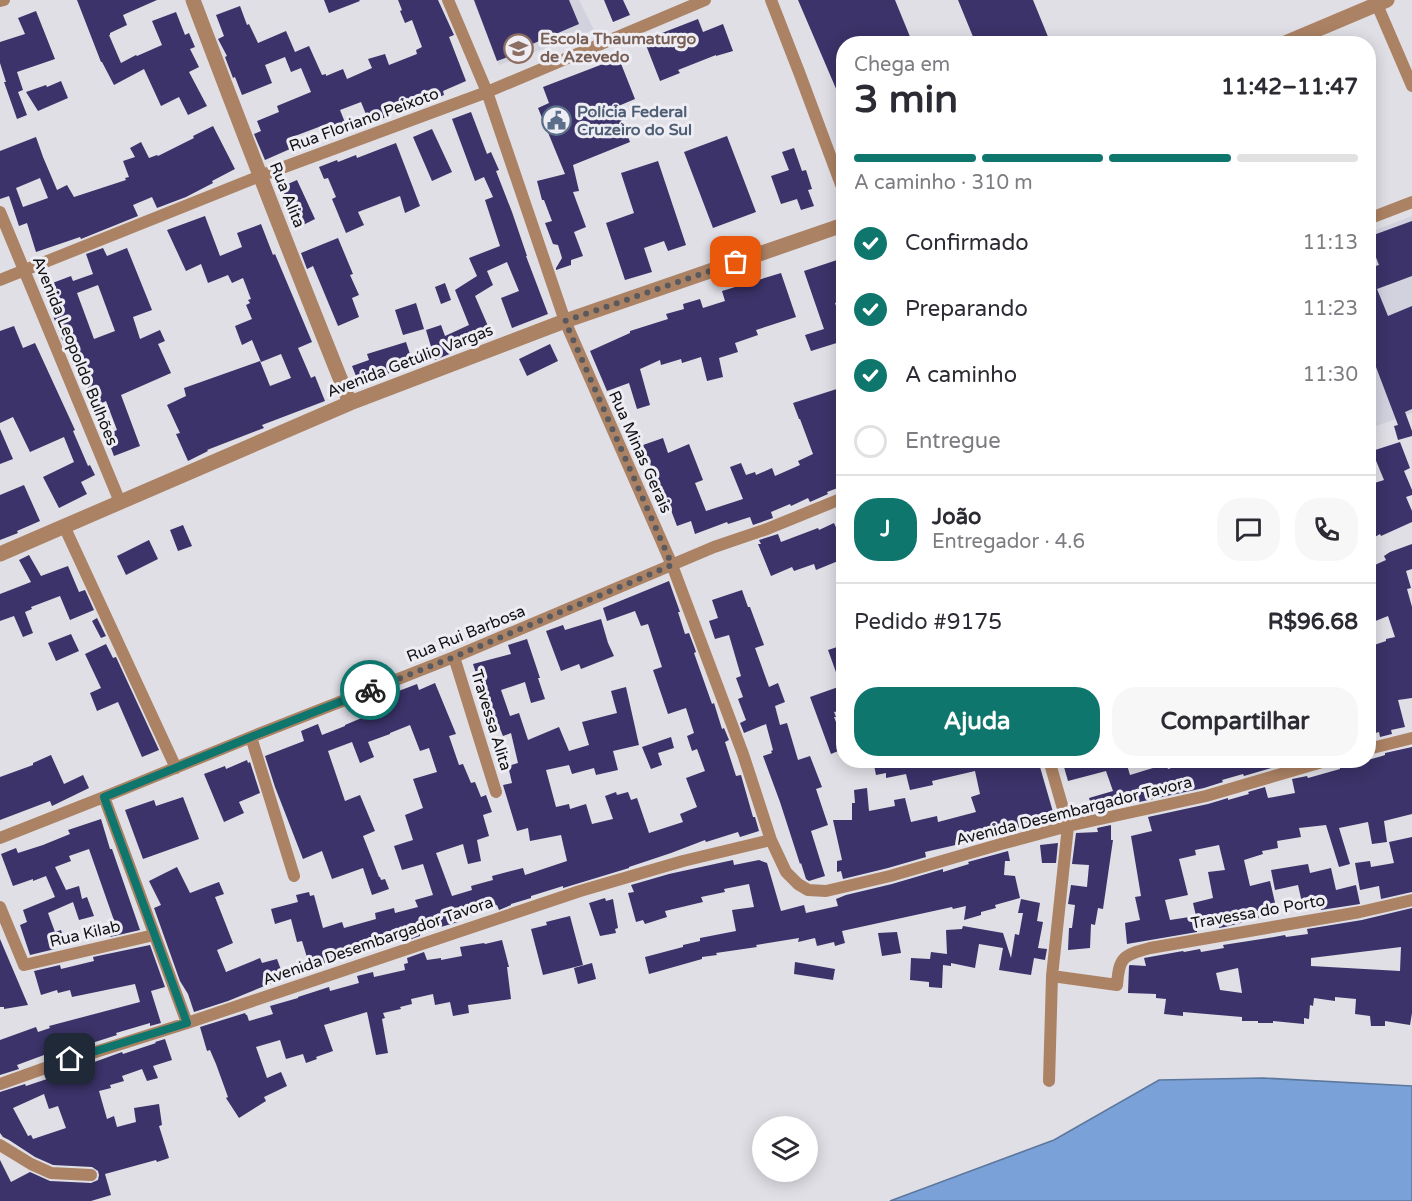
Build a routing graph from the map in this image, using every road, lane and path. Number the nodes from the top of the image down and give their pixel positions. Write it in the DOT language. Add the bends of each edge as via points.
graph roads {
  1 [pos="193,0"];
  2 [pos="448,0"];
  3 [pos="705,0"];
  4 [pos="771,0"];
  5 [pos="1379,2"];
  6 [pos="1301,36"];
  7 [pos="1412,86"];
  8 [pos="487,92"];
  9 [pos="836,171"];
  10 [pos="260,177"];
  11 [pos="1412,202"];
  12 [pos="0,212"];
  13 [pos="1376,216"];
  14 [pos="836,227"];
  15 [pos="24,270"];
  16 [pos="0,280"];
  17 [pos="565,321"];
  18 [pos="350,403"];
  19 [pos="836,501"];
  20 [pos="120,502"];
  21 [pos="64,526"];
  22 [pos="0,554"];
  23 [pos="672,565"];
  24 [pos="454,657"];
  25 [pos="251,737"];
  26 [pos="1412,738"];
  27 [pos="1376,747"];
  28 [pos="176,768"];
  29 [pos="1051,768"];
  30 [pos="1302,768"];
  31 [pos="496,792"];
  32 [pos="104,797"];
  33 [pos="1068,826"];
  34 [pos="0,838"];
  35 [pos="771,840"];
  36 [pos="294,876"];
  37 [pos="826,891"];
  38 [pos="1412,900"];
  39 [pos="0,907"];
  40 [pos="154,935"];
  41 [pos="1052,976"];
  42 [pos="187,1023"];
  43 [pos="1049,1081"];
  44 [pos="0,1084"];
  45 [pos="0,1145"];
  46 [pos="91,1175"];
  1 -- 10 [label="street, Rua Alita"];
  2 -- 8 [label="street, Rua Minas Gerais"];
  3 -- 8 [label="street, Rua Floriano Peixoto"];
  4 -- 9 [label="street"];
  5 -- 6 [label="street"];
  5 -- 7 [label="street"];
  8 -- 10 [label="street, Rua Floriano Peixoto"];
  8 -- 17 [label="street, Rua Minas Gerais"];
  10 -- 15 [label="street, Rua Floriano Peixoto"];
  10 -- 18 [label="street, Rua Alita"];
  11 -- 13 [label="street"];
  12 -- 15 [label="street, Avenida Leopoldo Bulhões"];
  14 -- 17 [label="street, Avenida Getúlio Vargas"];
  15 -- 16 [label="street, Rua Floriano Peixoto"];
  15 -- 20 [label="street, Avenida Leopoldo Bulhões"];
  17 -- 18 [label="street, Avenida Getúlio Vargas"];
  17 -- 23 [label="street, Rua Minas Gerais"];
  18 -- 20 [label="street, Avenida Getúlio Vargas"];
  19 -- 23 [label="street, Rua Rui Barbosa"];
  20 -- 21 [label="street, Avenida Getúlio Vargas"];
  21 -- 22 [label="street, Avenida Getúlio Vargas"];
  21 -- 28 [label="street"];
  23 -- 24 [label="street, Rua Rui Barbosa"];
  23 -- 35 [label="street, Rua Minas Gerais"];
  24 -- 25 [label="street, Rua Rui Barbosa"];
  24 -- 31 [label="street, Travessa Alita"];
  25 -- 28 [label="street, Rua Rui Barbosa"];
  25 -- 36 [label="street"];
  26 -- 27 [label="street"];
  28 -- 32 [label="street, Rua Rui Barbosa"];
  29 -- 33 [label="street"];
  30 -- 33 [label="street, Avenida Desembargador Tavora" via="1206,796"];
  32 -- 34 [label="street, Rua Rui Barbosa"];
  32 -- 40 [label="street"];
  33 -- 37 [label="street, Avenida Desembargador Tavora"];
  33 -- 41 [label="street"];
  35 -- 37 [label="street, Rua Minas Gerais" via="786,873 798,885"];
  35 -- 42 [label="street, Avenida Desembargador Tavora" via="580,891"];
  38 -- 41 [label="street, Travessa do Porto" via="1130,953 1118,970 1117,985"];
  39 -- 40 [label="street, Rua Kilab" via="24,965"];
  40 -- 42 [label="street"];
  41 -- 43 [label="street"];
  42 -- 44 [label="street, Avenida Desembargador Tavora"];
  45 -- 46 [label="street" via="51,1173"];
}
